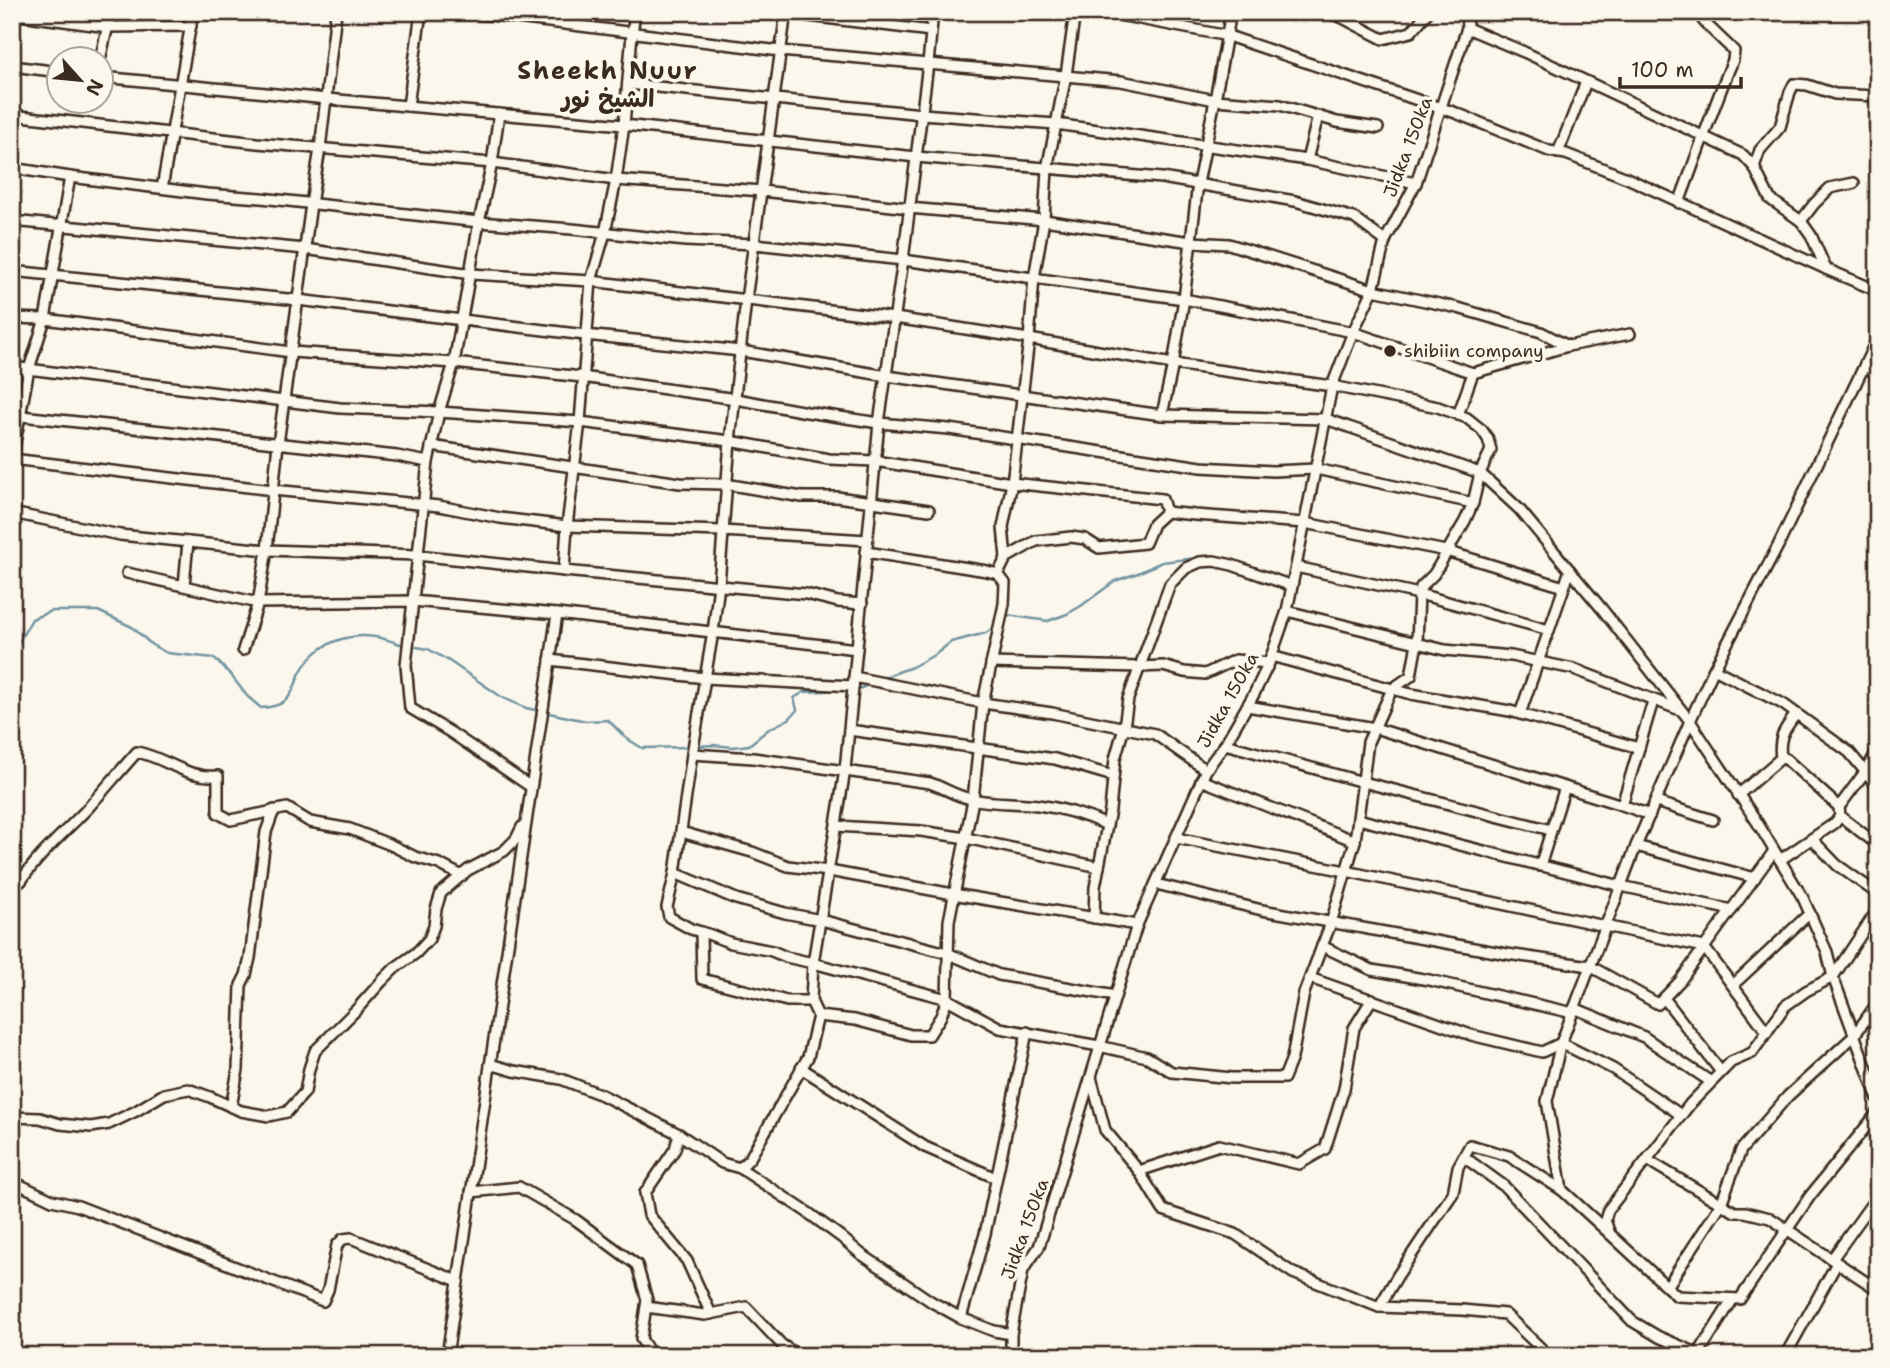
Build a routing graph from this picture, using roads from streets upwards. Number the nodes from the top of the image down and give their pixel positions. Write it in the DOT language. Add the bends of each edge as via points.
graph roads {
  1 [pos="111,12"];
  2 [pos="193,12"];
  3 [pos="336,12"];
  4 [pos="421,12"];
  5 [pos="441,12"];
  6 [pos="635,12"];
  7 [pos="933,12"];
  8 [pos="1075,12"];
  9 [pos="1103,12"];
  10 [pos="1231,12"];
  11 [pos="1326,12"];
  12 [pos="1428,12"];
  13 [pos="1466,12"];
  14 [pos="1696,12"];
  15 [pos="782,13"];
  16 [pos="12,14"];
  17 [pos="492,14"];
  18 [pos="191,26"];
  19 [pos="108,27"];
  20 [pos="1467,28"];
  21 [pos="931,31"];
  22 [pos="632,34"];
  23 [pos="1228,36"];
  24 [pos="103,46"];
  25 [pos="780,51"];
  26 [pos="928,64"];
  27 [pos="12,66"];
  28 [pos="46,70"];
  29 [pos="1066,75"];
  30 [pos="116,78"];
  31 [pos="1586,82"];
  32 [pos="628,83"];
  33 [pos="181,85"];
  34 [pos="1875,96"];
  35 [pos="774,99"];
  36 [pos="327,100"];
  37 [pos="1215,100"];
  38 [pos="408,106"];
  39 [pos="1440,108"];
  40 [pos="499,114"];
  41 [pos="922,114"];
  42 [pos="12,115"];
  43 [pos="1318,116"];
  44 [pos="1056,124"];
  45 [pos="624,125"];
  46 [pos="1378,128"];
  47 [pos="171,132"];
  48 [pos="1704,135"];
  49 [pos="769,142"];
  50 [pos="1206,146"];
  51 [pos="320,149"];
  52 [pos="1558,153"];
  53 [pos="916,157"];
  54 [pos="1307,160"];
  55 [pos="492,163"];
  56 [pos="1754,167"];
  57 [pos="12,168"];
  58 [pos="1047,169"];
  59 [pos="70,177"];
  60 [pos="616,180"];
  61 [pos="1198,183"];
  62 [pos="1416,183"];
  63 [pos="1854,183"];
  64 [pos="162,188"];
  65 [pos="762,191"];
  66 [pos="1679,203"];
  67 [pos="311,204"];
  68 [pos="909,208"];
  69 [pos="1044,220"];
  70 [pos="12,221"];
  71 [pos="1801,221"];
  72 [pos="479,222"];
  73 [pos="61,226"];
  74 [pos="606,233"];
  75 [pos="1385,241"];
  76 [pos="1191,242"];
  77 [pos="755,244"];
  78 [pos="305,248"];
  79 [pos="903,260"];
  80 [pos="1826,270"];
  81 [pos="12,271"];
  82 [pos="471,274"];
  83 [pos="51,276"];
  84 [pos="1034,278"];
  85 [pos="591,281"];
  86 [pos="1373,290"];
  87 [pos="1878,291"];
  88 [pos="1184,299"];
  89 [pos="298,300"];
  90 [pos="746,300"];
  91 [pos="12,318"];
  92 [pos="895,318"];
  93 [pos="45,319"];
  94 [pos="462,321"];
  95 [pos="1353,332"];
  96 [pos="1630,334"];
  97 [pos="585,335"];
  98 [pos="1878,337"];
  99 [pos="1029,339"];
  100 [pos="1568,346"];
  101 [pos="741,351"];
  102 [pos="291,352"];
  103 [pos="454,363"];
  104 [pos="1865,364"];
  105 [pos="1173,365"];
  106 [pos="12,367"];
  107 [pos="29,369"];
  108 [pos="1472,373"];
  109 [pos="887,376"];
  110 [pos="582,377"];
  111 [pos="1878,377"];
  112 [pos="1332,386"];
  113 [pos="1021,395"];
  114 [pos="736,399"];
  115 [pos="284,401"];
  116 [pos="439,412"];
  117 [pos="1162,415"];
  118 [pos="1458,415"];
  119 [pos="16,416"];
  120 [pos="1326,419"];
  121 [pos="580,422"];
  122 [pos="879,423"];
  123 [pos="1017,439"];
  124 [pos="730,441"];
  125 [pos="278,444"];
  126 [pos="431,446"];
  127 [pos="12,459"];
  128 [pos="875,461"];
  129 [pos="428,462"];
  130 [pos="573,467"];
  131 [pos="1316,469"];
  132 [pos="1480,473"];
  133 [pos="1012,483"];
  134 [pos="725,484"];
  135 [pos="273,490"];
  136 [pos="871,503"];
  137 [pos="1473,503"];
  138 [pos="422,504"];
  139 [pos="929,510"];
  140 [pos="1166,512"];
  141 [pos="12,513"];
  142 [pos="1306,523"];
  143 [pos="567,526"];
  144 [pos="722,531"];
  145 [pos="867,540"];
  146 [pos="188,542"];
  147 [pos="267,550"];
  148 [pos="1446,551"];
  149 [pos="866,552"];
  150 [pos="417,555"];
  151 [pos="1006,558"];
  152 [pos="1296,567"];
  153 [pos="1570,570"];
  154 [pos="564,571"];
  155 [pos="127,573"];
  156 [pos="998,574"];
  157 [pos="719,585"];
  158 [pos="184,586"];
  159 [pos="1292,586"];
  160 [pos="1564,587"];
  161 [pos="1419,594"];
  162 [pos="412,601"];
  163 [pos="258,603"];
  164 [pos="862,604"];
  165 [pos="1287,611"];
  166 [pos="557,614"];
  167 [pos="1549,630"];
  168 [pos="713,632"];
  169 [pos="1417,643"];
  170 [pos="857,649"];
  171 [pos="243,650"];
  172 [pos="550,660"];
  173 [pos="1270,660"];
  174 [pos="1538,662"];
  175 [pos="991,663"];
  176 [pos="1139,667"];
  177 [pos="1714,669"];
  178 [pos="705,678"];
  179 [pos="854,682"];
  180 [pos="1392,689"];
  181 [pos="1653,701"];
  182 [pos="983,704"];
  183 [pos="1247,706"];
  184 [pos="1681,711"];
  185 [pos="1520,714"];
  186 [pos="1796,714"];
  187 [pos="1690,721"];
  188 [pos="1124,727"];
  189 [pos="1375,728"];
  190 [pos="849,730"];
  191 [pos="1225,744"];
  192 [pos="1639,748"];
  193 [pos="979,749"];
  194 [pos="1878,750"];
  195 [pos="692,754"];
  196 [pos="1781,758"];
  197 [pos="845,770"];
  198 [pos="1206,770"];
  199 [pos="1865,772"];
  200 [pos="1113,776"];
  201 [pos="1201,780"];
  202 [pos="1363,782"];
  203 [pos="531,787"];
  204 [pos="1565,787"];
  205 [pos="1878,787"];
  206 [pos="1738,795"];
  207 [pos="973,800"];
  208 [pos="1656,803"];
  209 [pos="1622,805"];
  210 [pos="274,810"];
  211 [pos="1840,811"];
  212 [pos="527,816"];
  213 [pos="1650,816"];
  214 [pos="1358,819"];
  215 [pos="1713,820"];
  216 [pos="1107,825"];
  217 [pos="836,826"];
  218 [pos="1551,830"];
  219 [pos="681,832"];
  220 [pos="965,838"];
  221 [pos="1175,838"];
  222 [pos="1812,839"];
  223 [pos="1354,841"];
  224 [pos="1878,845"];
  225 [pos="1636,846"];
  226 [pos="1777,855"];
  227 [pos="1540,866"];
  228 [pos="1099,867"];
  229 [pos="829,871"];
  230 [pos="1346,871"];
  231 [pos="675,873"];
  232 [pos="462,876"];
  233 [pos="1755,878"];
  234 [pos="21,881"];
  235 [pos="1156,884"];
  236 [pos="1621,886"];
  237 [pos="953,894"];
  238 [pos="1878,894"];
  239 [pos="1878,909"];
  240 [pos="1732,910"];
  241 [pos="1810,913"];
  242 [pos="1094,918"];
  243 [pos="821,920"];
  244 [pos="1331,923"];
  245 [pos="1137,925"];
  246 [pos="1605,927"];
  247 [pos="701,932"];
  248 [pos="1322,946"];
  249 [pos="1704,947"];
  250 [pos="947,953"];
  251 [pos="813,963"];
  252 [pos="1590,966"];
  253 [pos="1833,977"];
  254 [pos="1310,978"];
  255 [pos="1733,985"];
  256 [pos="1115,996"];
  257 [pos="1664,998"];
  258 [pos="947,999"];
  259 [pos="1372,999"];
  260 [pos="811,1001"];
  261 [pos="1878,1002"];
  262 [pos="1574,1010"];
  263 [pos="818,1016"];
  264 [pos="1027,1032"];
  265 [pos="1767,1032"];
  266 [pos="1854,1036"];
  267 [pos="1561,1043"];
  268 [pos="1099,1046"];
  269 [pos="490,1064"];
  270 [pos="801,1068"];
  271 [pos="1721,1072"];
  272 [pos="1091,1075"];
  273 [pos="1711,1082"];
  274 [pos="1878,1098"];
  275 [pos="232,1107"];
  276 [pos="1878,1112"];
  277 [pos="1681,1115"];
  278 [pos="12,1117"];
  279 [pos="678,1134"];
  280 [pos="1464,1157"];
  281 [pos="1647,1160"];
  282 [pos="740,1168"];
  283 [pos="1139,1171"];
  284 [pos="996,1178"];
  285 [pos="12,1181"];
  286 [pos="1562,1190"];
  287 [pos="471,1192"];
  288 [pos="1878,1195"];
  289 [pos="1721,1204"];
  290 [pos="1787,1229"];
  291 [pos="1610,1234"];
  292 [pos="1834,1261"];
  293 [pos="458,1281"];
  294 [pos="1667,1287"];
  295 [pos="1878,1290"];
  296 [pos="1733,1299"];
  297 [pos="646,1307"];
  298 [pos="1379,1307"];
  299 [pos="711,1314"];
  300 [pos="961,1318"];
  301 [pos="1011,1334"];
  302 [pos="1878,1350"];
  303 [pos="1698,1355"];
  304 [pos="447,1356"];
  305 [pos="652,1356"];
  306 [pos="799,1356"];
  307 [pos="1011,1356"];
  308 [pos="1549,1356"];
  309 [pos="1785,1356"];
  310 [pos="1874,1356"];
  1 -- 19 [label="street"];
  2 -- 18 [label="street"];
  3 -- 36 [label="street"];
  4 -- 38 [label="street"];
  5 -- 17 [label="street"];
  6 -- 22 [label="street"];
  7 -- 21 [label="street"];
  8 -- 29 [label="street"];
  9 -- 23 [label="street"];
  10 -- 23 [label="street"];
  11 -- 12 [label="street" via="1383,39 1410,32"];
  13 -- 20 [label="street, Jidka 150ka"];
  14 -- 48 [label="street" via="1734,51"];
  15 -- 21 [label="street"];
  15 -- 25 [label="street"];
  16 -- 19 [label="street"];
  17 -- 22 [label="street"];
  18 -- 19 [label="street"];
  18 -- 33 [label="street"];
  19 -- 24 [label="street"];
  20 -- 31 [label="street"];
  20 -- 39 [label="street, Jidka 150ka"];
  21 -- 26 [label="street"];
  22 -- 25 [label="street"];
  22 -- 32 [label="street"];
  23 -- 37 [label="street"];
  23 -- 39 [label="street"];
  25 -- 26 [label="street"];
  25 -- 35 [label="street"];
  26 -- 29 [label="street"];
  26 -- 41 [label="street"];
  27 -- 28 [label="street"];
  29 -- 37 [label="street"];
  29 -- 44 [label="street"];
  30 -- 33 [label="street"];
  31 -- 48 [label="street"];
  31 -- 52 [label="street"];
  32 -- 35 [label="street"];
  32 -- 45 [label="street"];
  33 -- 36 [label="street"];
  33 -- 47 [label="street"];
  34 -- 56 [label="street" via="1835,94 1794,84 1780,127 1760,150"];
  35 -- 41 [label="street"];
  35 -- 49 [label="street"];
  36 -- 38 [label="street"];
  36 -- 51 [label="street"];
  37 -- 43 [label="street" via="1280,105"];
  37 -- 50 [label="street"];
  38 -- 40 [label="street"];
  39 -- 52 [label="street"];
  39 -- 62 [label="street, Jidka 150ka"];
  40 -- 45 [label="street"];
  40 -- 55 [label="street"];
  41 -- 44 [label="street"];
  41 -- 53 [label="street"];
  42 -- 47 [label="street"];
  43 -- 46 [label="street"];
  43 -- 54 [label="street"];
  44 -- 50 [label="street"];
  44 -- 58 [label="street"];
  45 -- 49 [label="street"];
  45 -- 60 [label="street"];
  47 -- 51 [label="street"];
  47 -- 64 [label="street"];
  48 -- 56 [label="street" via="1743,155"];
  48 -- 66 [label="street"];
  49 -- 53 [label="street"];
  49 -- 65 [label="street"];
  50 -- 54 [label="street"];
  50 -- 61 [label="street"];
  51 -- 55 [label="street"];
  51 -- 67 [label="street"];
  52 -- 66 [label="street"];
  53 -- 58 [label="street"];
  53 -- 68 [label="street"];
  54 -- 62 [label="street"];
  55 -- 60 [label="street"];
  55 -- 72 [label="street"];
  56 -- 71 [label="street" via="1770,199"];
  57 -- 59 [label="street"];
  58 -- 61 [label="street"];
  58 -- 69 [label="street"];
  59 -- 64 [label="street"];
  59 -- 73 [label="street"];
  60 -- 65 [label="street"];
  60 -- 74 [label="street"];
  61 -- 75 [label="street" via="1295,201 1354,218"];
  61 -- 76 [label="street"];
  62 -- 75 [label="street, Jidka 150ka"];
  63 -- 71 [label="street" via="1830,188"];
  64 -- 67 [label="street"];
  65 -- 68 [label="street"];
  65 -- 77 [label="street"];
  66 -- 80 [label="street"];
  67 -- 72 [label="street"];
  67 -- 78 [label="street"];
  68 -- 69 [label="street"];
  68 -- 79 [label="street"];
  69 -- 76 [label="street"];
  69 -- 84 [label="street"];
  70 -- 73 [label="street"];
  71 -- 80 [label="street"];
  72 -- 74 [label="street"];
  72 -- 82 [label="street"];
  73 -- 78 [label="street"];
  73 -- 83 [label="street"];
  74 -- 77 [label="street"];
  74 -- 85 [label="street"];
  75 -- 86 [label="street, Jidka 150ka"];
  76 -- 86 [label="street" via="1229,244"];
  76 -- 88 [label="street"];
  77 -- 79 [label="street"];
  77 -- 90 [label="street"];
  78 -- 82 [label="street"];
  78 -- 89 [label="street"];
  79 -- 84 [label="street"];
  79 -- 92 [label="street"];
  80 -- 87 [label="street"];
  81 -- 83 [label="street"];
  82 -- 85 [label="street"];
  82 -- 94 [label="street"];
  83 -- 89 [label="street"];
  83 -- 93 [label="street"];
  84 -- 88 [label="street"];
  84 -- 99 [label="street"];
  85 -- 90 [label="street"];
  85 -- 97 [label="street"];
  86 -- 95 [label="street, Jidka 150ka"];
  86 -- 100 [label="street" via="1458,308 1541,332"];
  88 -- 95 [label="street"];
  88 -- 105 [label="street"];
  89 -- 94 [label="street"];
  89 -- 102 [label="street"];
  90 -- 92 [label="street"];
  90 -- 101 [label="street"];
  91 -- 93 [label="street"];
  92 -- 99 [label="street"];
  92 -- 109 [label="street"];
  93 -- 102 [label="street"];
  93 -- 107 [label="street"];
  94 -- 97 [label="street"];
  94 -- 103 [label="street"];
  95 -- 108 [label="street"];
  95 -- 112 [label="street, Jidka 150ka"];
  96 -- 100 [label="street"];
  97 -- 101 [label="street"];
  97 -- 110 [label="street"];
  98 -- 104 [label="street"];
  99 -- 105 [label="street"];
  99 -- 113 [label="street"];
  100 -- 108 [label="street"];
  101 -- 109 [label="street"];
  101 -- 114 [label="street"];
  102 -- 103 [label="street"];
  102 -- 115 [label="street"];
  103 -- 110 [label="street"];
  103 -- 116 [label="street"];
  104 -- 111 [label="street"];
  104 -- 177 [label="street"];
  105 -- 112 [label="street"];
  105 -- 117 [label="street"];
  106 -- 107 [label="street"];
  107 -- 115 [label="street"];
  107 -- 119 [label="street"];
  108 -- 118 [label="street"];
  109 -- 113 [label="street"];
  109 -- 122 [label="street"];
  110 -- 114 [label="street"];
  110 -- 121 [label="street"];
  112 -- 118 [label="street"];
  112 -- 120 [label="street, Jidka 150ka"];
  113 -- 117 [label="street"];
  113 -- 123 [label="street"];
  114 -- 122 [label="street"];
  114 -- 124 [label="street"];
  115 -- 116 [label="street"];
  115 -- 125 [label="street"];
  116 -- 121 [label="street"];
  116 -- 126 [label="street"];
  117 -- 120 [label="street"];
  118 -- 132 [label="street" via="1488,439 1491,450"];
  119 -- 125 [label="street"];
  119 -- 127 [label="street"];
  120 -- 131 [label="street, Jidka 150ka"];
  120 -- 132 [label="street"];
  121 -- 124 [label="street"];
  121 -- 130 [label="street"];
  122 -- 123 [label="street"];
  122 -- 128 [label="street"];
  123 -- 131 [label="street" via="1202,467"];
  123 -- 133 [label="street"];
  124 -- 128 [label="street" via="829,459"];
  124 -- 134 [label="street"];
  125 -- 129 [label="street"];
  125 -- 135 [label="street"];
  126 -- 129 [label="street"];
  126 -- 130 [label="street"];
  127 -- 135 [label="street"];
  128 -- 133 [label="street"];
  128 -- 136 [label="street"];
  129 -- 138 [label="street"];
  130 -- 134 [label="street" via="680,483"];
  130 -- 143 [label="street"];
  131 -- 137 [label="street"];
  131 -- 142 [label="street, Jidka 150ka"];
  132 -- 137 [label="street"];
  132 -- 153 [label="street" via="1520,509"];
  133 -- 140 [label="street" via="1162,499"];
  133 -- 151 [label="street" via="1003,527"];
  134 -- 136 [label="street"];
  134 -- 144 [label="street"];
  135 -- 138 [label="street"];
  135 -- 147 [label="street"];
  136 -- 139 [label="street"];
  136 -- 145 [label="street"];
  137 -- 148 [label="street"];
  138 -- 143 [label="street"];
  138 -- 150 [label="street"];
  140 -- 142 [label="street"];
  140 -- 151 [label="street" via="1153,524 1145,543 1099,548 1085,538 1071,537 1036,541"];
  141 -- 146 [label="street" via="120,535"];
  142 -- 148 [label="street"];
  142 -- 152 [label="street, Jidka 150ka"];
  143 -- 144 [label="street"];
  143 -- 154 [label="street"];
  144 -- 145 [label="street"];
  144 -- 157 [label="street"];
  145 -- 149 [label="street"];
  146 -- 147 [label="street"];
  146 -- 158 [label="street"];
  147 -- 150 [label="street"];
  147 -- 163 [label="street"];
  148 -- 160 [label="street"];
  148 -- 161 [label="street"];
  149 -- 156 [label="street"];
  149 -- 164 [label="street"];
  150 -- 154 [label="street"];
  150 -- 162 [label="street"];
  151 -- 156 [label="street"];
  152 -- 159 [label="street, Jidka 150ka"];
  152 -- 161 [label="street"];
  153 -- 160 [label="street"];
  153 -- 184 [label="street"];
  154 -- 157 [label="street"];
  155 -- 158 [label="street"];
  156 -- 175 [label="street" via="1005,583 1004,604"];
  157 -- 164 [label="street"];
  157 -- 168 [label="street"];
  158 -- 163 [label="street"];
  159 -- 165 [label="street, Jidka 150ka"];
  159 -- 176 [label="street" via="1214,561 1186,568 1170,584"];
  160 -- 167 [label="street"];
  161 -- 167 [label="street"];
  161 -- 169 [label="street"];
  162 -- 163 [label="street"];
  162 -- 166 [label="street"];
  162 -- 203 [label="street" via="406,665 410,708"];
  163 -- 171 [label="street"];
  164 -- 170 [label="street"];
  165 -- 169 [label="street"];
  165 -- 173 [label="street, Jidka 150ka"];
  166 -- 168 [label="street"];
  166 -- 172 [label="street"];
  167 -- 174 [label="street"];
  168 -- 170 [label="street"];
  168 -- 178 [label="street"];
  169 -- 174 [label="street"];
  169 -- 180 [label="street" via="1411,676"];
  170 -- 179 [label="street"];
  172 -- 178 [label="street"];
  172 -- 203 [label="street"];
  173 -- 176 [label="street" via="1235,660 1205,674 1163,666"];
  173 -- 180 [label="street"];
  173 -- 183 [label="street, Jidka 150ka"];
  174 -- 181 [label="street" via="1574,669"];
  174 -- 185 [label="street"];
  175 -- 176 [label="street"];
  175 -- 182 [label="street"];
  176 -- 188 [label="street"];
  177 -- 186 [label="street"];
  177 -- 187 [label="street"];
  178 -- 179 [label="street"];
  178 -- 195 [label="street"];
  179 -- 182 [label="street"];
  179 -- 190 [label="street"];
  180 -- 185 [label="street"];
  180 -- 189 [label="street"];
  181 -- 184 [label="street"];
  181 -- 192 [label="street"];
  182 -- 188 [label="street"];
  182 -- 193 [label="street"];
  183 -- 189 [label="street"];
  183 -- 191 [label="street, Jidka 150ka"];
  184 -- 187 [label="street"];
  185 -- 192 [label="street"];
  186 -- 196 [label="street" via="1782,733"];
  186 -- 199 [label="street" via="1849,752"];
  187 -- 206 [label="street"];
  187 -- 208 [label="street"];
  188 -- 198 [label="street" via="1155,734"];
  188 -- 200 [label="street"];
  189 -- 202 [label="street" via="1368,742"];
  189 -- 204 [label="street"];
  190 -- 193 [label="street"];
  190 -- 197 [label="street"];
  191 -- 198 [label="street, Jidka 150ka"];
  191 -- 202 [label="street"];
  192 -- 209 [label="street"];
  193 -- 200 [label="street" via="1055,759"];
  193 -- 207 [label="street"];
  194 -- 199 [label="street"];
  195 -- 197 [label="street"];
  195 -- 219 [label="street"];
  196 -- 206 [label="street"];
  196 -- 211 [label="street"];
  197 -- 207 [label="street" via="930,783"];
  197 -- 217 [label="street"];
  198 -- 201 [label="street, Jidka 150ka"];
  199 -- 205 [label="street"];
  199 -- 211 [label="street"];
  200 -- 216 [label="street"];
  201 -- 221 [label="street, Jidka 150ka"];
  201 -- 223 [label="street"];
  202 -- 214 [label="street"];
  202 -- 218 [label="street"];
  203 -- 212 [label="street"];
  204 -- 209 [label="street"];
  204 -- 218 [label="street"];
  206 -- 226 [label="street"];
  207 -- 216 [label="street" via="1067,810"];
  207 -- 220 [label="street"];
  208 -- 213 [label="street"];
  208 -- 215 [label="street"];
  209 -- 213 [label="street"];
  210 -- 232 [label="street" via="288,808 310,822 350,829"];
  210 -- 234 [label="street" via="231,820 218,813 218,776 205,778 181,771 137,752"];
  210 -- 275 [label="street" via="250,958 241,985"];
  211 -- 222 [label="street" via="1835,823"];
  211 -- 224 [label="street"];
  212 -- 232 [label="street" via="504,851"];
  212 -- 269 [label="street"];
  213 -- 225 [label="street"];
  214 -- 223 [label="street"];
  214 -- 227 [label="street"];
  216 -- 228 [label="street"];
  217 -- 220 [label="street"];
  217 -- 229 [label="street"];
  218 -- 227 [label="street"];
  219 -- 229 [label="street" via="789,866"];
  219 -- 231 [label="street"];
  220 -- 228 [label="street"];
  220 -- 237 [label="street"];
  221 -- 230 [label="street"];
  221 -- 235 [label="street, Jidka 150ka"];
  222 -- 226 [label="street"];
  222 -- 238 [label="street" via="1837,866"];
  223 -- 230 [label="street"];
  225 -- 233 [label="street"];
  225 -- 236 [label="street"];
  226 -- 233 [label="street"];
  226 -- 241 [label="street"];
  227 -- 236 [label="street"];
  228 -- 242 [label="street"];
  229 -- 237 [label="street"];
  229 -- 243 [label="street"];
  230 -- 244 [label="street"];
  230 -- 246 [label="street"];
  231 -- 243 [label="street" via="736,899"];
  231 -- 247 [label="street" via="669,917"];
  232 -- 275 [label="street" via="441,893 429,939 315,1051 305,1092 287,1112 269,1116"];
  233 -- 240 [label="street"];
  235 -- 244 [label="street"];
  235 -- 245 [label="street, Jidka 150ka"];
  236 -- 240 [label="street"];
  236 -- 246 [label="street"];
  237 -- 242 [label="street"];
  237 -- 250 [label="street"];
  239 -- 253 [label="street"];
  240 -- 249 [label="street"];
  241 -- 253 [label="street" via="1828,951"];
  241 -- 255 [label="street"];
  242 -- 245 [label="street"];
  243 -- 250 [label="street"];
  243 -- 251 [label="street"];
  244 -- 248 [label="street"];
  244 -- 252 [label="street"];
  245 -- 256 [label="street, Jidka 150ka"];
  246 -- 249 [label="street"];
  246 -- 252 [label="street"];
  247 -- 251 [label="street"];
  247 -- 260 [label="street" via="702,979 787,1001"];
  248 -- 254 [label="street"];
  248 -- 262 [label="street" via="1372,970"];
  249 -- 255 [label="street"];
  249 -- 257 [label="street"];
  250 -- 256 [label="street" via="999,975"];
  250 -- 258 [label="street"];
  251 -- 258 [label="street"];
  251 -- 260 [label="street"];
  252 -- 257 [label="street" via="1658,1004"];
  252 -- 262 [label="street"];
  253 -- 265 [label="street" via="1786,1006"];
  253 -- 266 [label="street"];
  254 -- 259 [label="street"];
  254 -- 268 [label="street" via="1284,1078 1172,1072 1147,1057"];
  255 -- 265 [label="street"];
  256 -- 268 [label="street, Jidka 150ka"];
  257 -- 271 [label="street"];
  258 -- 263 [label="street" via="929,1035"];
  258 -- 264 [label="street" via="1000,1028"];
  259 -- 267 [label="street" via="1471,1035 1542,1052"];
  259 -- 283 [label="street" via="1354,1028 1344,1089 1325,1149 1299,1164 1219,1145"];
  260 -- 263 [label="street"];
  261 -- 266 [label="street"];
  262 -- 267 [label="street"];
  262 -- 273 [label="street" via="1644,1037"];
  263 -- 270 [label="street"];
  264 -- 268 [label="street"];
  264 -- 284 [label="street"];
  265 -- 271 [label="street" via="1752,1053"];
  266 -- 274 [label="street"];
  266 -- 289 [label="street" via="1788,1096 1741,1150"];
  267 -- 277 [label="street" via="1613,1069"];
  267 -- 286 [label="street" via="1547,1101"];
  268 -- 272 [label="street, Jidka 150ka"];
  269 -- 279 [label="street" via="561,1079"];
  269 -- 287 [label="street"];
  270 -- 282 [label="street"];
  270 -- 284 [label="street" via="925,1147"];
  271 -- 273 [label="street"];
  272 -- 283 [label="street" via="1105,1130"];
  272 -- 301 [label="street, Jidka 150ka" via="1039,1247 1023,1270"];
  273 -- 277 [label="street"];
  275 -- 278 [label="street" via="188,1089 164,1094 100,1126"];
  276 -- 290 [label="street"];
  277 -- 281 [label="street"];
  279 -- 282 [label="street" via="722,1163"];
  279 -- 299 [label="street" via="675,1149 646,1194 649,1215 687,1261"];
  280 -- 286 [label="street" via="1470,1145 1509,1156"];
  280 -- 298 [label="street" via="1453,1193"];
  280 -- 303 [label="street" via="1504,1186 1632,1321"];
  281 -- 289 [label="street"];
  281 -- 291 [label="street" via="1608,1210 1605,1220"];
  282 -- 300 [label="street"];
  283 -- 298 [label="street" via="1163,1209 1236,1234 1293,1273"];
  284 -- 300 [label="street"];
  285 -- 293 [label="street" via="323,1301 337,1245 351,1237"];
  286 -- 291 [label="street"];
  287 -- 293 [label="street"];
  287 -- 297 [label="street" via="519,1187 576,1220 637,1265"];
  288 -- 292 [label="street"];
  289 -- 290 [label="street" via="1735,1212 1770,1218"];
  289 -- 294 [label="street"];
  290 -- 292 [label="street"];
  290 -- 296 [label="street" via="1740,1299"];
  291 -- 294 [label="street"];
  292 -- 295 [label="street"];
  292 -- 309 [label="street"];
  293 -- 304 [label="street"];
  294 -- 296 [label="street" via="1676,1296"];
  296 -- 303 [label="street"];
  297 -- 299 [label="street"];
  297 -- 305 [label="street" via="641,1339"];
  298 -- 308 [label="street" via="1505,1314"];
  299 -- 306 [label="street" via="746,1307"];
  300 -- 301 [label="street"];
  301 -- 307 [label="street, Jidka 150ka"];
  302 -- 310 [label="street"];
}
